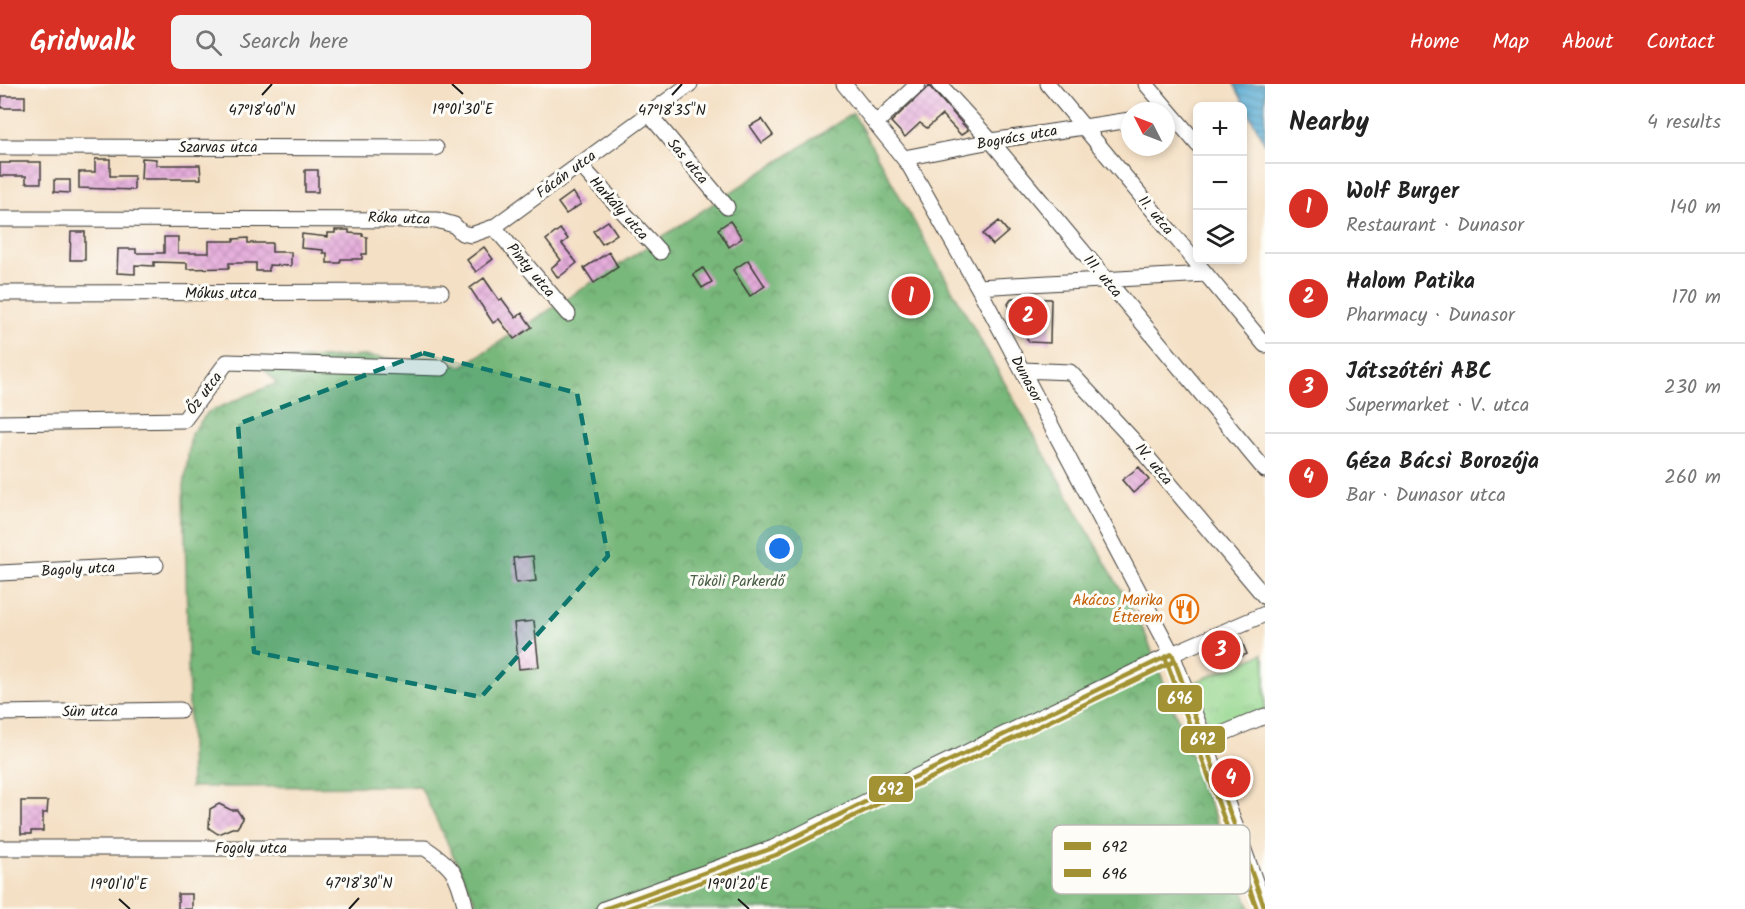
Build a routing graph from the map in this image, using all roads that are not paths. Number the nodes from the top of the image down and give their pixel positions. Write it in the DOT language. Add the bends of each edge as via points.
graph roads {
  1 [pos="690,84"];
  2 [pos="844,84"];
  3 [pos="918,84"];
  4 [pos="939,84"];
  5 [pos="1048,84"];
  6 [pos="1146,84"];
  7 [pos="1159,102"];
  8 [pos="649,114"];
  9 [pos="1121,121"];
  10 [pos="1175,121"];
  11 [pos="876,123"];
  12 [pos="1082,126"];
  13 [pos="991,141"];
  14 [pos="1193,141"];
  15 [pos="0,147"];
  16 [pos="436,148"];
  17 [pos="904,158"];
  18 [pos="579,164"];
  19 [pos="727,207"];
  20 [pos="0,218"];
  21 [pos="437,220"];
  22 [pos="494,227"];
  23 [pos="660,252"];
  24 [pos="1206,274"];
  25 [pos="1107,281"];
  26 [pos="978,287"];
  27 [pos="441,292"];
  28 [pos="0,293"];
  29 [pos="568,314"];
  30 [pos="1265,345"];
  31 [pos="442,368"];
  32 [pos="1023,370"];
  33 [pos="0,423"];
  34 [pos="1265,470"];
  35 [pos="156,565"];
  36 [pos="0,573"];
  37 [pos="1265,597"];
  38 [pos="1265,614"];
  39 [pos="1172,654"];
  40 [pos="180,710"];
  41 [pos="0,712"];
  42 [pos="1265,716"];
  43 [pos="1205,741"];
  44 [pos="1234,825"];
  45 [pos="0,848"];
  46 [pos="1250,869"];
  47 [pos="466,909"];
  48 [pos="604,909"];
  49 [pos="1264,909"];
  1 -- 8 [label="street, Fácán utca"];
  2 -- 11 [label="street, Dunasor"];
  3 -- 11 [label="street"];
  4 -- 13 [label="street, III. utca"];
  5 -- 12 [label="street, II. utca"];
  6 -- 7 [label="street"];
  8 -- 18 [label="street, Fácán utca"];
  8 -- 19 [label="street, Sas utca"];
  9 -- 12 [label="street, Bogrács utca"];
  10 -- 14 [label="street"];
  11 -- 17 [label="street, Dunasor"];
  12 -- 13 [label="street, Bogrács utca"];
  12 -- 24 [label="street, II. utca"];
  13 -- 17 [label="street, Bogrács utca"];
  13 -- 25 [label="street, III. utca"];
  15 -- 16 [label="street, Szarvas utca"];
  17 -- 26 [label="street, Dunasor"];
  18 -- 22 [label="street, Fácán utca"];
  18 -- 23 [label="street, Harkály utca"];
  20 -- 21 [label="street, Róka utca"];
  21 -- 22 [label="street, Fácán utca" via="471,235"];
  22 -- 29 [label="street, Pinty utca"];
  24 -- 25 [label="street"];
  24 -- 30 [label="street, II. utca"];
  25 -- 26 [label="street"];
  25 -- 34 [label="street, III. utca"];
  26 -- 32 [label="street, Dunasor"];
  27 -- 28 [label="street, Mókus utca"];
  31 -- 33 [label="street, Őz utca" via="227,362 184,420"];
  32 -- 37 [label="street, IV. utca" via="1070,372 1133,440"];
  32 -- 39 [label="street, Dunasor"];
  35 -- 36 [label="street, Bagoly utca"];
  38 -- 39 [label="street"];
  39 -- 43 [label="street, Dunasor"];
  39 -- 48 [label="street" via="773,848"];
  40 -- 41 [label="street, Sün utca"];
  42 -- 43 [label="street"];
  43 -- 44 [label="street, Dunasor"];
  45 -- 47 [label="street, Fogoly utca" via="425,848 444,861 460,881"];
  46 -- 49 [label="street, Dunasor"];
}
